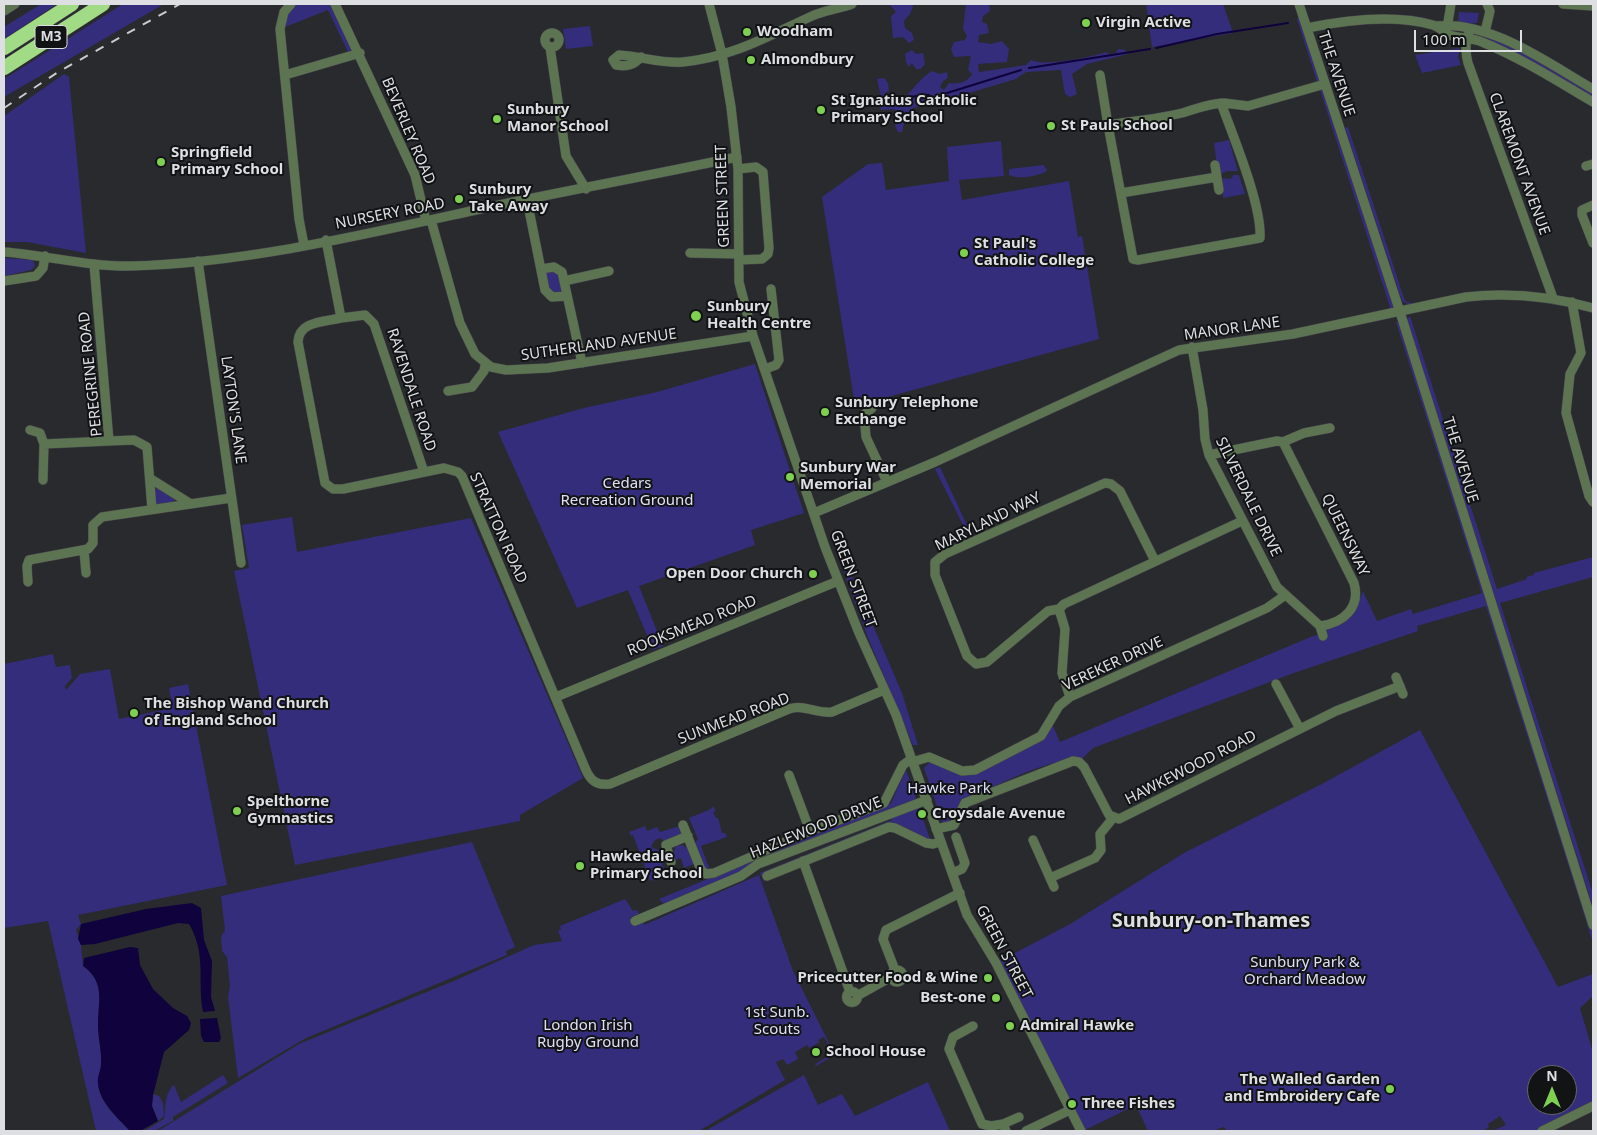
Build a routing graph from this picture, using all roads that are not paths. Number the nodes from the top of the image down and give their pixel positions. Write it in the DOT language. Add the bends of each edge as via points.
graph roads {
  1 [pos="15,4"];
  2 [pos="72,4"];
  3 [pos="103,4"];
  4 [pos="291,4"];
  5 [pos="336,4"];
  6 [pos="709,4"];
  7 [pos="850,4"];
  8 [pos="1299,4"];
  9 [pos="1451,4"];
  10 [pos="1487,4"];
  11 [pos="1563,4"];
  12 [pos="1593,6"];
  13 [pos="4,11"];
  14 [pos="1448,24"];
  15 [pos="1434,26"];
  16 [pos="1307,28"];
  17 [pos="1472,28"];
  18 [pos="1448,34"];
  19 [pos="1483,35"];
  20 [pos="1468,39"];
  21 [pos="550,47"];
  22 [pos="4,48"];
  23 [pos="360,53"];
  24 [pos="722,54"];
  25 [pos="641,57"];
  26 [pos="4,68"];
  27 [pos="285,75"];
  28 [pos="1100,75"];
  29 [pos="1325,84"];
  30 [pos="1593,89"];
  31 [pos="1593,102"];
  32 [pos="1222,103"];
  33 [pos="1108,125"];
  34 [pos="737,157"];
  35 [pos="1215,165"];
  36 [pos="738,169"];
  37 [pos="1217,177"];
  38 [pos="586,189"];
  39 [pos="1219,190"];
  40 [pos="1121,193"];
  41 [pos="527,200"];
  42 [pos="1593,206"];
  43 [pos="428,221"];
  44 [pos="326,240"];
  45 [pos="1593,243"];
  46 [pos="304,245"];
  47 [pos="4,252"];
  48 [pos="690,253"];
  49 [pos="45,256"];
  50 [pos="739,257"];
  51 [pos="198,261"];
  52 [pos="94,264"];
  53 [pos="541,269"];
  54 [pos="609,271"];
  55 [pos="4,281"];
  56 [pos="564,282"];
  57 [pos="771,289"];
  58 [pos="567,296"];
  59 [pos="1553,298"];
  60 [pos="1572,302"];
  61 [pos="1593,308"];
  62 [pos="1400,312"];
  63 [pos="340,318"];
  64 [pos="753,336"];
  65 [pos="1192,347"];
  66 [pos="582,363"];
  67 [pos="485,365"];
  68 [pos="765,369"];
  69 [pos="448,391"];
  70 [pos="872,408"];
  71 [pos="1330,428"];
  72 [pos="30,430"];
  73 [pos="109,441"];
  74 [pos="1283,442"];
  75 [pos="44,444"];
  76 [pos="1210,455"];
  77 [pos="424,472"];
  78 [pos="150,479"];
  79 [pos="44,480"];
  80 [pos="887,482"];
  81 [pos="231,498"];
  82 [pos="1593,502"];
  83 [pos="190,504"];
  84 [pos="152,510"];
  85 [pos="814,513"];
  86 [pos="1242,521"];
  87 [pos="84,551"];
  88 [pos="1155,561"];
  89 [pos="242,563"];
  90 [pos="86,573"];
  91 [pos="838,581"];
  92 [pos="28,582"];
  93 [pos="1284,596"];
  94 [pos="1059,609"];
  95 [pos="1320,626"];
  96 [pos="1323,636"];
  97 [pos="1276,684"];
  98 [pos="1399,686"];
  99 [pos="884,690"];
  100 [pos="556,697"];
  101 [pos="1070,697"];
  102 [pos="1300,729"];
  103 [pos="911,760"];
  104 [pos="789,775"];
  105 [pos="595,782"];
  106 [pos="927,800"];
  107 [pos="1113,818"];
  108 [pos="683,825"];
  109 [pos="936,829"];
  110 [pos="810,830"];
  111 [pos="688,836"];
  112 [pos="956,837"];
  113 [pos="940,842"];
  114 [pos="1038,844"];
  115 [pos="803,861"];
  116 [pos="671,862"];
  117 [pos="952,873"];
  118 [pos="766,876"];
  119 [pos="1050,878"];
  120 [pos="1054,887"];
  121 [pos="960,893"];
  122 [pos="635,921"];
  123 [pos="1593,925"];
  124 [pos="973,1026"];
  125 [pos="1593,1106"];
  126 [pos="1070,1110"];
  127 [pos="1019,1117"];
  128 [pos="981,1128"];
  129 [pos="1005,1128"];
  130 [pos="1026,1131"];
  131 [pos="1081,1131"];
  132 [pos="1542,1131"];
  1 -- 13 [label="street"];
  2 -- 22 [label="highway, M3"];
  3 -- 26 [label="highway, M3"];
  4 -- 27 [label="street" via="280,20"];
  5 -- 23 [label="street, BEVERLEY ROAD"];
  6 -- 24 [label="street, GREEN STREET"];
  7 -- 24 [label="street" via="814,15 753,45"];
  8 -- 16 [label="street, THE AVENUE"];
  9 -- 14 [label="street"];
  10 -- 19 [label="street" via="1490,11"];
  11 -- 12 [label="street"];
  14 -- 15 [label="street"];
  14 -- 17 [label="street"];
  14 -- 18 [label="street"];
  15 -- 16 [label="street" via="1400,20 1365,20"];
  15 -- 18 [label="street"];
  16 -- 29 [label="street, THE AVENUE"];
  17 -- 19 [label="street" via="1479,29"];
  17 -- 20 [label="street"];
  18 -- 20 [label="street"];
  19 -- 20 [label="street"];
  19 -- 30 [label="street" via="1521,47"];
  19 -- 31 [label="street" via="1500,50"];
  20 -- 59 [label="street, CLAREMONT AVENUE" via="1468,63"];
  21 -- 38 [label="street" via="566,156"];
  23 -- 27 [label="street"];
  23 -- 43 [label="street, BEVERLEY ROAD" via="415,175"];
  24 -- 25 [label="street" via="682,62"];
  24 -- 34 [label="street, GREEN STREET"];
  27 -- 46 [label="street"];
  28 -- 33 [label="street"];
  29 -- 32 [label="street" via="1248,106"];
  29 -- 62 [label="street, THE AVENUE"];
  32 -- 33 [label="street"];
  32 -- 40 [label="street" via="1254,202 1261,228 1260,238 1133,259"];
  33 -- 40 [label="street"];
  34 -- 36 [label="street, GREEN STREET"];
  34 -- 38 [label="street, NURSERY ROAD"];
  35 -- 37 [label="street"];
  36 -- 50 [label="street, GREEN STREET"];
  36 -- 50 [label="street" via="756,166 763,172 769,248 762,259"];
  37 -- 39 [label="street"];
  37 -- 40 [label="street"];
  38 -- 41 [label="street, NURSERY ROAD"];
  41 -- 43 [label="street, NURSERY ROAD"];
  41 -- 53 [label="street"];
  42 -- 45 [label="street" via="1582,210"];
  43 -- 44 [label="street, NURSERY ROAD"];
  43 -- 67 [label="street" via="460,323 475,354"];
  44 -- 46 [label="street, NURSERY ROAD"];
  44 -- 63 [label="street"];
  46 -- 51 [label="street, NURSERY ROAD"];
  47 -- 49 [label="street, NURSERY ROAD"];
  48 -- 50 [label="street"];
  49 -- 52 [label="street, NURSERY ROAD"];
  49 -- 55 [label="street" via="43,268 36,276"];
  50 -- 64 [label="street, GREEN STREET" via="741,293"];
  51 -- 52 [label="street, NURSERY ROAD" via="128,266"];
  51 -- 81 [label="street, LAYTON'S LANE"];
  52 -- 73 [label="street, PEREGRINE ROAD"];
  53 -- 56 [label="street" via="558,268"];
  53 -- 58 [label="street" via="547,294 556,298"];
  54 -- 56 [label="street"];
  56 -- 58 [label="street"];
  57 -- 68 [label="street" via="779,360 776,365"];
  58 -- 66 [label="street"];
  59 -- 60 [label="street, MANOR LANE"];
  59 -- 62 [label="street, MANOR LANE" via="1487,295"];
  60 -- 61 [label="street, MANOR LANE"];
  60 -- 82 [label="street" via="1581,353 1570,374 1566,413"];
  62 -- 65 [label="street, MANOR LANE" via="1293,334"];
  62 -- 123 [label="street, THE AVENUE"];
  63 -- 77 [label="street, RAVENDALE ROAD" via="365,315 374,324"];
  63 -- 77 [label="street, STRATTON ROAD" via="306,326 298,336 325,483 333,489 343,489"];
  64 -- 66 [label="street, SUTHERLAND AVENUE"];
  64 -- 68 [label="street, GREEN STREET"];
  65 -- 76 [label="street, SILVERDALE DRIVE"];
  65 -- 80 [label="street, MANOR LANE" via="1157,358"];
  66 -- 67 [label="street, SUTHERLAND AVENUE" via="506,370"];
  67 -- 69 [label="street" via="472,387"];
  68 -- 85 [label="street, GREEN STREET"];
  70 -- 80 [label="street" via="864,415 866,437"];
  71 -- 74 [label="street" via="1304,432"];
  72 -- 75 [label="street" via="40,433"];
  73 -- 75 [label="street"];
  73 -- 78 [label="street, PEREGRINE ROAD" via="144,443 149,452"];
  74 -- 76 [label="street"];
  74 -- 95 [label="street, QUEENSWAY" via="1356,591 1350,613 1332,624"];
  75 -- 79 [label="street"];
  76 -- 86 [label="street, SILVERDALE DRIVE"];
  77 -- 100 [label="street, STRATTON ROAD" via="451,469 462,476"];
  78 -- 83 [label="street"];
  78 -- 84 [label="street, PEREGRINE ROAD"];
  80 -- 85 [label="street, MANOR LANE"];
  81 -- 83 [label="street"];
  81 -- 89 [label="street, LAYTON'S LANE"];
  83 -- 84 [label="street"];
  84 -- 87 [label="street" via="97,520 92,529 93,543"];
  85 -- 91 [label="street, GREEN STREET"];
  86 -- 88 [label="street, MARYLAND WAY"];
  86 -- 93 [label="street, SILVERDALE DRIVE"];
  87 -- 90 [label="street"];
  87 -- 92 [label="street" via="32,558 28,563"];
  88 -- 94 [label="street, MARYLAND WAY"];
  88 -- 94 [label="street, MARYLAND WAY" via="1120,491 1105,483 952,551 935,562 935,575 964,647 971,662 976,664 987,662 1048,611"];
  91 -- 99 [label="street, GREEN STREET"];
  91 -- 100 [label="street, ROOKSMEAD ROAD"];
  93 -- 95 [label="street"];
  93 -- 101 [label="street, VEREKER DRIVE" via="1267,608"];
  94 -- 101 [label="street" via="1065,629 1062,673"];
  95 -- 96 [label="street"];
  97 -- 102 [label="street"];
  98 -- 102 [label="street, HAWKEWOOD ROAD" via="1336,710"];
  99 -- 103 [label="street, GREEN STREET"];
  99 -- 105 [label="street, SUNMEAD ROAD" via="832,712 796,707 610,784"];
  100 -- 105 [label="street, STRATTON ROAD" via="589,776"];
  101 -- 103 [label="street, VEREKER DRIVE" via="1059,706 1042,736 975,770 962,771 929,757"];
  102 -- 107 [label="street, HAWKEWOOD ROAD" via="1124,817"];
  103 -- 106 [label="street, GREEN STREET"];
  103 -- 110 [label="street" via="902,765 884,803"];
  104 -- 110 [label="street"];
  106 -- 109 [label="street, GREEN STREET"];
  106 -- 122 [label="street, HAZLEWOOD DRIVE" via="758,864 741,876"];
  107 -- 109 [label="street, HAWKEWOOD ROAD" via="1082,764 1073,761 966,803 954,825"];
  107 -- 119 [label="street" via="1100,834 1101,850 1095,858"];
  108 -- 111 [label="street"];
  109 -- 113 [label="street, GREEN STREET"];
  110 -- 111 [label="street" via="706,874"];
  111 -- 116 [label="street" via="666,845"];
  112 -- 117 [label="street" via="965,863 962,869"];
  113 -- 115 [label="street" via="930,844 889,827"];
  113 -- 117 [label="street, GREEN STREET"];
  114 -- 119 [label="street"];
  115 -- 118 [label="street"];
  115 -- 121 [label="street" via="854,994 893,974 884,938 886,930"];
  117 -- 121 [label="street, GREEN STREET"];
  119 -- 120 [label="street"];
  121 -- 126 [label="street, GREEN STREET" via="967,914 996,963"];
  124 -- 128 [label="street" via="953,1037 949,1049"];
  125 -- 132 [label="street"];
  126 -- 130 [label="street"];
  126 -- 131 [label="street, GREEN STREET"];
  127 -- 129 [label="street"];
  128 -- 129 [label="street"];
}
